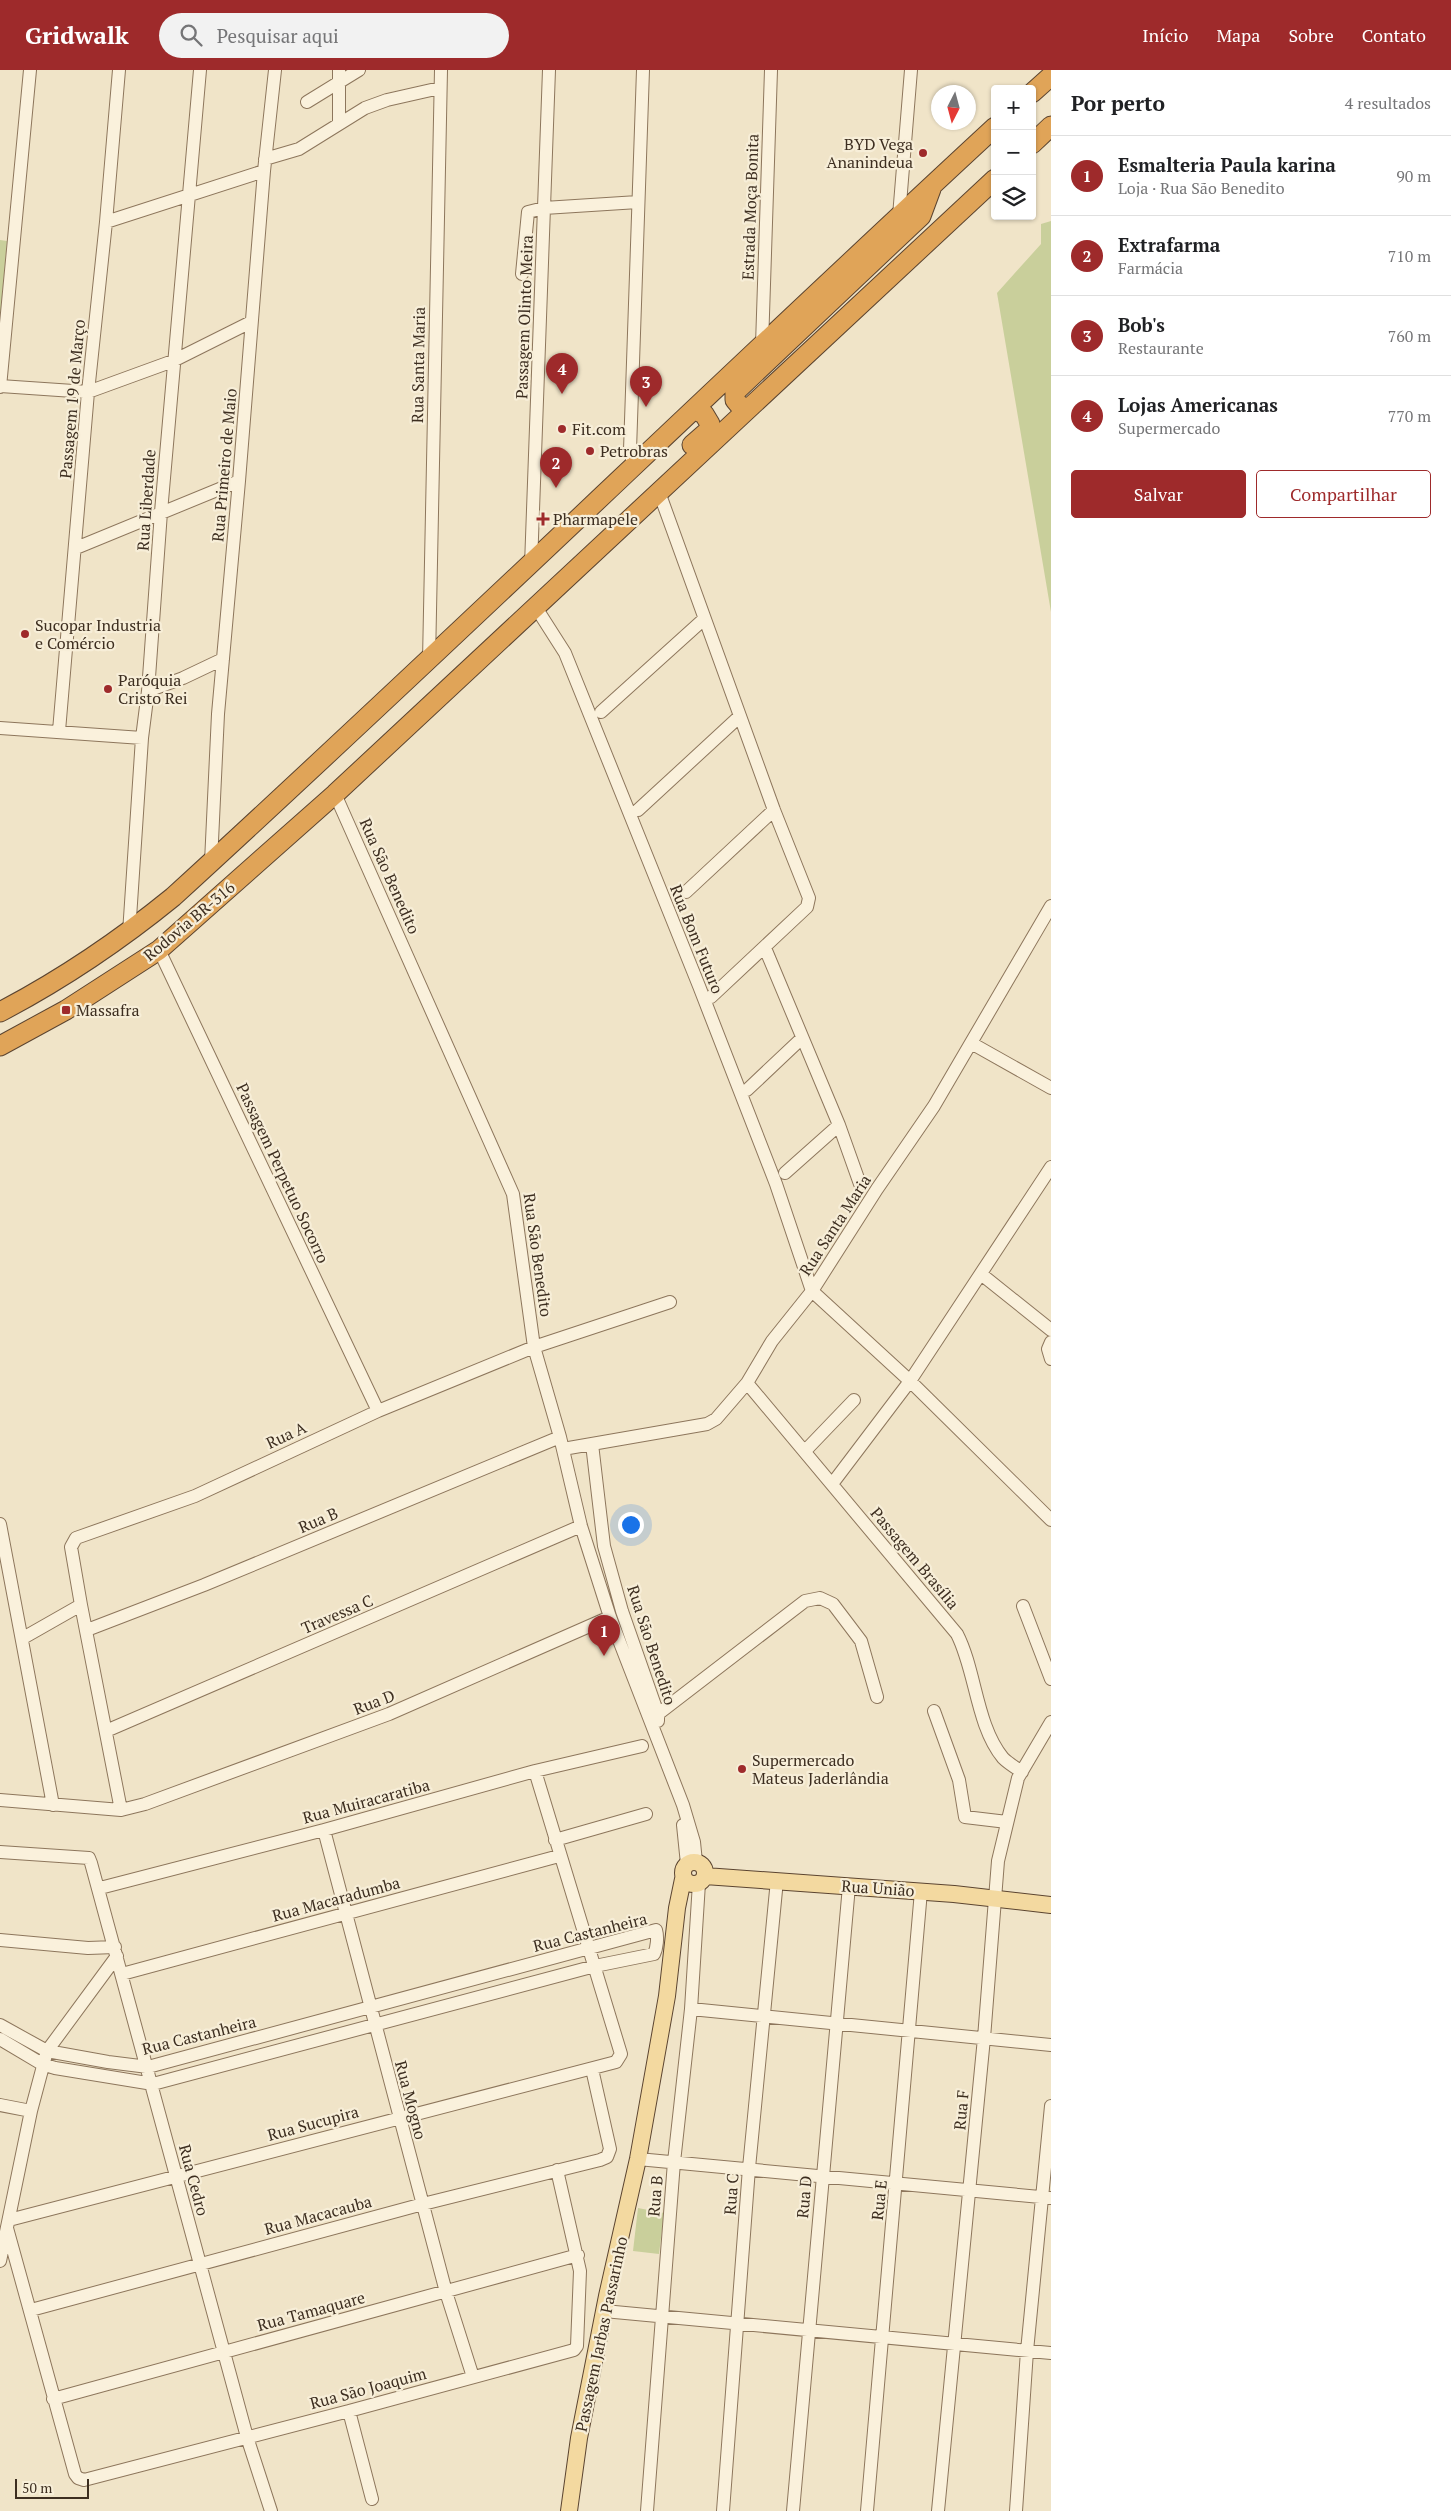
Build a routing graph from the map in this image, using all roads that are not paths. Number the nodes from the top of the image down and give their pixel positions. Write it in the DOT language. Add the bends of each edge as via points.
graph roads {
  1 [pos="30,70"];
  2 [pos="119,70"];
  3 [pos="200,70"];
  4 [pos="275,70"];
  5 [pos="358,70"];
  6 [pos="441,70"];
  7 [pos="549,70"];
  8 [pos="643,70"];
  9 [pos="771,70"];
  10 [pos="911,70"];
  11 [pos="339,76"];
  12 [pos="1051,76"];
  13 [pos="440,88"];
  14 [pos="1036,89"];
  15 [pos="307,102"];
  16 [pos="339,124"];
  17 [pos="1051,126"];
  18 [pos="993,130"];
  19 [pos="1036,140"];
  20 [pos="264,165"];
  21 [pos="991,183"];
  22 [pos="932,185"];
  23 [pos="189,195"];
  24 [pos="638,202"];
  25 [pos="544,208"];
  26 [pos="899,216"];
  27 [pos="106,222"];
  28 [pos="522,274"];
  29 [pos="251,322"];
  30 [pos="762,345"];
  31 [pos="173,360"];
  32 [pos="0,386"];
  33 [pos="88,392"];
  34 [pos="749,408"];
  35 [pos="694,410"];
  36 [pos="634,468"];
  37 [pos="239,482"];
  38 [pos="659,492"];
  39 [pos="160,512"];
  40 [pos="76,548"];
  41 [pos="585,560"];
  42 [pos="531,565"];
  43 [pos="535,606"];
  44 [pos="704,619"];
  45 [pos="223,658"];
  46 [pos="429,660"];
  47 [pos="148,691"];
  48 [pos="601,712"];
  49 [pos="740,716"];
  50 [pos="0,728"];
  51 [pos="59,731"];
  52 [pos="142,738"];
  53 [pos="335,794"];
  54 [pos="638,810"];
  55 [pos="774,810"];
  56 [pos="211,862"];
  57 [pos="686,892"];
  58 [pos="1051,906"];
  59 [pos="129,933"];
  60 [pos="764,948"];
  61 [pos="159,950"];
  62 [pos="712,997"];
  63 [pos="0,1012"];
  64 [pos="801,1039"];
  65 [pos="972,1043"];
  66 [pos="0,1046"];
  67 [pos="1051,1088"];
  68 [pos="748,1090"];
  69 [pos="839,1125"];
  70 [pos="1051,1167"];
  71 [pos="785,1173"];
  72 [pos="860,1184"];
  73 [pos="982,1274"];
  74 [pos="812,1291"];
  75 [pos="670,1302"];
  76 [pos="1051,1330"];
  77 [pos="1050,1342"];
  78 [pos="534,1346"];
  79 [pos="1051,1359"];
  80 [pos="910,1381"];
  81 [pos="747,1383"];
  82 [pos="854,1400"];
  83 [pos="378,1411"];
  84 [pos="561,1443"];
  85 [pos="592,1444"];
  86 [pos="805,1451"];
  87 [pos="832,1484"];
  88 [pos="1051,1501"];
  89 [pos="1041,1511"];
  90 [pos="1051,1520"];
  91 [pos="0,1524"];
  92 [pos="580,1526"];
  93 [pos="80,1605"];
  94 [pos="1023,1606"];
  95 [pos="610,1617"];
  96 [pos="87,1630"];
  97 [pos="22,1638"];
  98 [pos="1051,1679"];
  99 [pos="877,1697"];
  100 [pos="934,1712"];
  101 [pos="658,1714"];
  102 [pos="1051,1722"];
  103 [pos="106,1731"];
  104 [pos="658,1739"];
  105 [pos="642,1746"];
  106 [pos="534,1771"];
  107 [pos="1022,1772"];
  108 [pos="0,1800"];
  109 [pos="53,1805"];
  110 [pos="121,1810"];
  111 [pos="646,1814"];
  112 [pos="1008,1822"];
  113 [pos="324,1830"];
  114 [pos="555,1840"];
  115 [pos="0,1852"];
  116 [pos="560,1856"];
  117 [pos="694,1873"];
  118 [pos="777,1880"];
  119 [pos="849,1886"];
  120 [pos="100,1888"];
  121 [pos="920,1891"];
  122 [pos="993,1898"];
  123 [pos="1051,1904"];
  124 [pos="346,1914"];
  125 [pos="0,1940"];
  126 [pos="589,1948"];
  127 [pos="116,1952"];
  128 [pos="595,1966"];
  129 [pos="122,1974"];
  130 [pos="370,2008"];
  131 [pos="691,2009"];
  132 [pos="764,2015"];
  133 [pos="836,2023"];
  134 [pos="0,2025"];
  135 [pos="374,2025"];
  136 [pos="910,2031"];
  137 [pos="984,2038"];
  138 [pos="0,2040"];
  139 [pos="1051,2045"];
  140 [pos="47,2050"];
  141 [pos="42,2064"];
  142 [pos="148,2067"];
  143 [pos="592,2069"];
  144 [pos="153,2084"];
  145 [pos="0,2104"];
  146 [pos="1051,2106"];
  147 [pos="31,2111"];
  148 [pos="398,2117"];
  149 [pos="638,2159"];
  150 [pos="674,2162"];
  151 [pos="749,2168"];
  152 [pos="557,2170"];
  153 [pos="176,2177"];
  154 [pos="822,2177"];
  155 [pos="897,2185"];
  156 [pos="970,2190"];
  157 [pos="1047,2197"];
  158 [pos="423,2204"];
  159 [pos="8,2224"];
  160 [pos="578,2255"];
  161 [pos="0,2261"];
  162 [pos="201,2264"];
  163 [pos="446,2292"];
  164 [pos="30,2310"];
  165 [pos="604,2311"];
  166 [pos="661,2316"];
  167 [pos="738,2324"];
  168 [pos="810,2329"];
  169 [pos="880,2336"];
  170 [pos="955,2344"];
  171 [pos="225,2351"];
  172 [pos="1027,2351"];
  173 [pos="1051,2353"];
  174 [pos="473,2376"];
  175 [pos="53,2399"];
  176 [pos="349,2411"];
  177 [pos="247,2437"];
  178 [pos="372,2499"];
  179 [pos="271,2511"];
  180 [pos="569,2511"];
  181 [pos="647,2511"];
  182 [pos="724,2511"];
  183 [pos="793,2511"];
  184 [pos="867,2511"];
  185 [pos="938,2511"];
  186 [pos="1016,2511"];
  1 -- 32 [label="street"];
  2 -- 27 [label="street, Passagem 19 de Março"];
  3 -- 23 [label="street, Rua Liberdade"];
  4 -- 20 [label="street, Rua Primeiro de Maio"];
  5 -- 11 [label="street"];
  6 -- 13 [label="street, Rua Santa Maria"];
  7 -- 25 [label="street, Passagem Olinto Meira"];
  8 -- 24 [label="street"];
  9 -- 30 [label="street, Estrada Moça Bonita"];
  10 -- 26 [label="street"];
  11 -- 15 [label="street"];
  11 -- 16 [label="street"];
  12 -- 14 [label="highway"];
  13 -- 16 [label="street" via="372,106"];
  13 -- 46 [label="street, Rua Santa Maria"];
  16 -- 20 [label="street" via="299,149"];
  17 -- 19 [label="highway"];
  18 -- 22 [label="highway"];
  20 -- 23 [label="street"];
  20 -- 29 [label="street, Rua Primeiro de Maio"];
  21 -- 34 [label="highway, Rodovia BR-316"];
  22 -- 26 [label="highway"];
  22 -- 34 [label="highway" via="922,216 735,392 735,400 740,406"];
  23 -- 27 [label="street"];
  23 -- 31 [label="street, Rua Liberdade"];
  24 -- 25 [label="street"];
  24 -- 36 [label="street" via="630,450"];
  25 -- 28 [label="street" via="528,212"];
  25 -- 42 [label="street, Passagem Olinto Meira"];
  26 -- 30 [label="highway"];
  27 -- 33 [label="street, Passagem 19 de Março"];
  29 -- 31 [label="street"];
  29 -- 37 [label="street, Rua Primeiro de Maio"];
  30 -- 35 [label="highway"];
  31 -- 33 [label="street"];
  31 -- 39 [label="street, Rua Liberdade"];
  32 -- 33 [label="street"];
  33 -- 40 [label="street, Passagem 19 de Março"];
  34 -- 38 [label="highway, Rodovia BR-316"];
  35 -- 36 [label="highway"];
  35 -- 41 [label="highway" via="709,420 708,431 639,493 598,536"];
  36 -- 42 [label="highway"];
  37 -- 39 [label="street"];
  37 -- 45 [label="street, Rua Primeiro de Maio"];
  38 -- 41 [label="highway, Rodovia BR-316"];
  38 -- 44 [label="street"];
  39 -- 40 [label="street"];
  39 -- 47 [label="street, Rua Liberdade"];
  40 -- 51 [label="street, Passagem 19 de Março"];
  41 -- 43 [label="highway, Rodovia BR-316"];
  42 -- 46 [label="highway"];
  43 -- 53 [label="highway, Rodovia BR-316"];
  43 -- 74 [label="street, Rua Bom Futuro" via="565,653 776,1184"];
  44 -- 48 [label="street"];
  44 -- 49 [label="street"];
  45 -- 47 [label="street"];
  45 -- 56 [label="street, Rua Primeiro de Maio"];
  46 -- 56 [label="highway"];
  47 -- 52 [label="street, Rua Liberdade"];
  49 -- 54 [label="street"];
  49 -- 55 [label="street"];
  50 -- 51 [label="street"];
  51 -- 52 [label="street"];
  52 -- 59 [label="street, Rua Liberdade"];
  53 -- 61 [label="highway, Rodovia BR-316"];
  53 -- 78 [label="street, Rua São Benedito" via="509,1180 518,1222"];
  55 -- 57 [label="street"];
  55 -- 60 [label="street" via="809,898 808,907"];
  56 -- 59 [label="highway"];
  58 -- 65 [label="street, Rua Santa Maria"];
  59 -- 63 [label="highway"];
  60 -- 62 [label="street"];
  60 -- 64 [label="street"];
  61 -- 66 [label="highway, Rodovia BR-316" via="66,1010"];
  61 -- 83 [label="street, Passagem Perpetuo Socorro"];
  64 -- 68 [label="street"];
  64 -- 69 [label="street"];
  65 -- 67 [label="street"];
  65 -- 74 [label="street, Rua Santa Maria"];
  69 -- 71 [label="street"];
  69 -- 72 [label="street"];
  70 -- 73 [label="street"];
  73 -- 76 [label="street"];
  73 -- 80 [label="street"];
  74 -- 80 [label="street"];
  74 -- 81 [label="street, Rua Santa Maria" via="772,1342"];
  75 -- 78 [label="street, Rua A"];
  77 -- 79 [label="street"];
  78 -- 83 [label="street, Rua A"];
  78 -- 84 [label="street, Rua São Benedito"];
  80 -- 87 [label="street"];
  80 -- 89 [label="street"];
  81 -- 85 [label="street, Rua Santa Maria" via="707,1424"];
  81 -- 86 [label="street, Passagem Brasília"];
  82 -- 86 [label="street"];
  83 -- 93 [label="street, Rua A" via="195,1496 76,1538 71,1547"];
  84 -- 85 [label="street, Rua Santa Maria"];
  84 -- 92 [label="street, Rua São Benedito"];
  84 -- 96 [label="street, Rua B"];
  85 -- 101 [label="street, Rua São Benedito" via="604,1546 622,1611"];
  86 -- 87 [label="street, Passagem Brasília"];
  87 -- 107 [label="street, Passagem Brasília" via="956,1634 964,1649 990,1733 1003,1758"];
  88 -- 89 [label="street"];
  89 -- 90 [label="street"];
  91 -- 97 [label="street"];
  92 -- 95 [label="street, Rua São Benedito"];
  92 -- 103 [label="street, Travessa C"];
  93 -- 96 [label="street"];
  93 -- 97 [label="street"];
  94 -- 98 [label="street"];
  95 -- 104 [label="street, Rua São Benedito"];
  95 -- 110 [label="street, Rua D" via="390,1714"];
  96 -- 103 [label="street"];
  97 -- 109 [label="street"];
  99 -- 101 [label="street" via="861,1641 832,1604 820,1598 805,1601"];
  100 -- 112 [label="street" via="959,1780 965,1816"];
  101 -- 104 [label="street, Rua São Benedito"];
  102 -- 107 [label="street, Rua F"];
  103 -- 110 [label="street"];
  104 -- 117 [label="street, Rua São Benedito" via="694,1842"];
  105 -- 106 [label="street, Rua Muiracaratiba"];
  106 -- 113 [label="street, Rua Muiracaratiba"];
  106 -- 114 [label="street"];
  107 -- 112 [label="street, Rua F"];
  108 -- 109 [label="street, Rua D"];
  109 -- 110 [label="street, Rua D"];
  111 -- 114 [label="street"];
  112 -- 122 [label="street, Rua F"];
  113 -- 120 [label="street, Rua Muiracaratiba"];
  113 -- 124 [label="street, Rua Mogno"];
  114 -- 116 [label="street"];
  115 -- 120 [label="street, Rua Cedro" via="88,1858"];
  116 -- 124 [label="street, Rua Macaradumba"];
  116 -- 126 [label="street"];
  117 -- 118 [label="main road, Rua União"];
  117 -- 131 [label="street, Rua B"];
  117 -- 149 [label="main road" via="678,1908 667,1996"];
  118 -- 119 [label="main road, Rua União"];
  118 -- 132 [label="street, Rua C"];
  119 -- 121 [label="main road, Rua União"];
  119 -- 133 [label="street, Rua D"];
  120 -- 127 [label="street, Rua Cedro"];
  121 -- 122 [label="main road, Rua União"];
  121 -- 136 [label="street, Rua E"];
  122 -- 123 [label="main road, Rua União"];
  122 -- 137 [label="street, Rua F"];
  124 -- 129 [label="street, Rua Macaradumba"];
  124 -- 130 [label="street, Rua Mogno"];
  125 -- 127 [label="street"];
  126 -- 128 [label="street"];
  126 -- 128 [label="street, Rua Castanheira" via="656,1930 657,1933 654,1954"];
  126 -- 130 [label="street, Rua Castanheira"];
  127 -- 129 [label="street, Rua Cedro"];
  127 -- 140 [label="street"];
  128 -- 135 [label="street, Rua Castanheira"];
  128 -- 143 [label="street, Rua Sucupira" via="621,2054 616,2062"];
  129 -- 142 [label="street, Rua Cedro"];
  130 -- 135 [label="street, Rua Mogno"];
  130 -- 142 [label="street, Rua Castanheira"];
  131 -- 132 [label="street"];
  131 -- 150 [label="street, Rua B"];
  132 -- 133 [label="street"];
  132 -- 151 [label="street, Rua C"];
  133 -- 136 [label="street"];
  133 -- 154 [label="street, Rua D"];
  134 -- 140 [label="street, Rua Castanheira"];
  135 -- 144 [label="street, Rua Castanheira"];
  135 -- 148 [label="street, Rua Mogno"];
  136 -- 137 [label="street"];
  136 -- 155 [label="street, Rua E"];
  137 -- 139 [label="street"];
  137 -- 156 [label="street, Rua F"];
  138 -- 141 [label="street, Rua Castanheira"];
  140 -- 141 [label="street"];
  140 -- 142 [label="street, Rua Castanheira"];
  141 -- 144 [label="street, Rua Castanheira"];
  141 -- 147 [label="street"];
  142 -- 144 [label="street, Rua Cedro"];
  143 -- 148 [label="street, Rua Sucupira"];
  143 -- 152 [label="street, Rua Macacauba" via="610,2149 600,2160"];
  144 -- 153 [label="street, Rua Cedro"];
  145 -- 147 [label="street"];
  146 -- 157 [label="street"];
  147 -- 159 [label="street"];
  148 -- 153 [label="street, Rua Sucupira"];
  148 -- 158 [label="street, Rua Mogno"];
  149 -- 150 [label="street"];
  149 -- 165 [label="main road, Passagem Jarbas Passarinho"];
  150 -- 151 [label="street"];
  150 -- 166 [label="street, Rua B"];
  151 -- 154 [label="street"];
  151 -- 167 [label="street, Rua C"];
  152 -- 158 [label="street, Rua Macacauba"];
  152 -- 160 [label="street"];
  153 -- 159 [label="street, Rua Sucupira"];
  153 -- 162 [label="street, Rua Cedro"];
  154 -- 155 [label="street"];
  154 -- 168 [label="street, Rua D"];
  155 -- 156 [label="street"];
  155 -- 169 [label="street, Rua E"];
  156 -- 157 [label="street"];
  156 -- 170 [label="street, Rua F"];
  157 -- 172 [label="street"];
  158 -- 162 [label="street, Rua Macacauba"];
  158 -- 163 [label="street, Rua Mogno"];
  159 -- 161 [label="street"];
  159 -- 164 [label="street"];
  160 -- 163 [label="street, Rua Tamaquare"];
  160 -- 174 [label="street, Rua São Joaquim" via="580,2304 574,2350"];
  162 -- 164 [label="street, Rua Macacauba"];
  162 -- 171 [label="street, Rua Cedro"];
  163 -- 171 [label="street, Rua Tamaquare"];
  163 -- 174 [label="street, Rua Mogno"];
  164 -- 175 [label="street"];
  165 -- 166 [label="street"];
  165 -- 180 [label="main road, Passagem Jarbas Passarinho" via="579,2438"];
  166 -- 167 [label="street"];
  166 -- 181 [label="street, Rua B"];
  167 -- 168 [label="street"];
  167 -- 182 [label="street, Rua C"];
  168 -- 169 [label="street"];
  168 -- 183 [label="street, Rua D"];
  169 -- 170 [label="street"];
  169 -- 184 [label="street, Rua E"];
  170 -- 172 [label="street"];
  170 -- 185 [label="street, Rua F"];
  171 -- 175 [label="street, Rua Tamaquare"];
  171 -- 177 [label="street, Rua Cedro"];
  172 -- 173 [label="street"];
  172 -- 186 [label="street"];
  174 -- 176 [label="street, Rua São Joaquim"];
  175 -- 177 [label="street, Rua São Joaquim" via="75,2474 84,2480"];
  176 -- 177 [label="street, Rua São Joaquim"];
  176 -- 178 [label="street"];
  177 -- 179 [label="street, Rua Cedro"];
}
